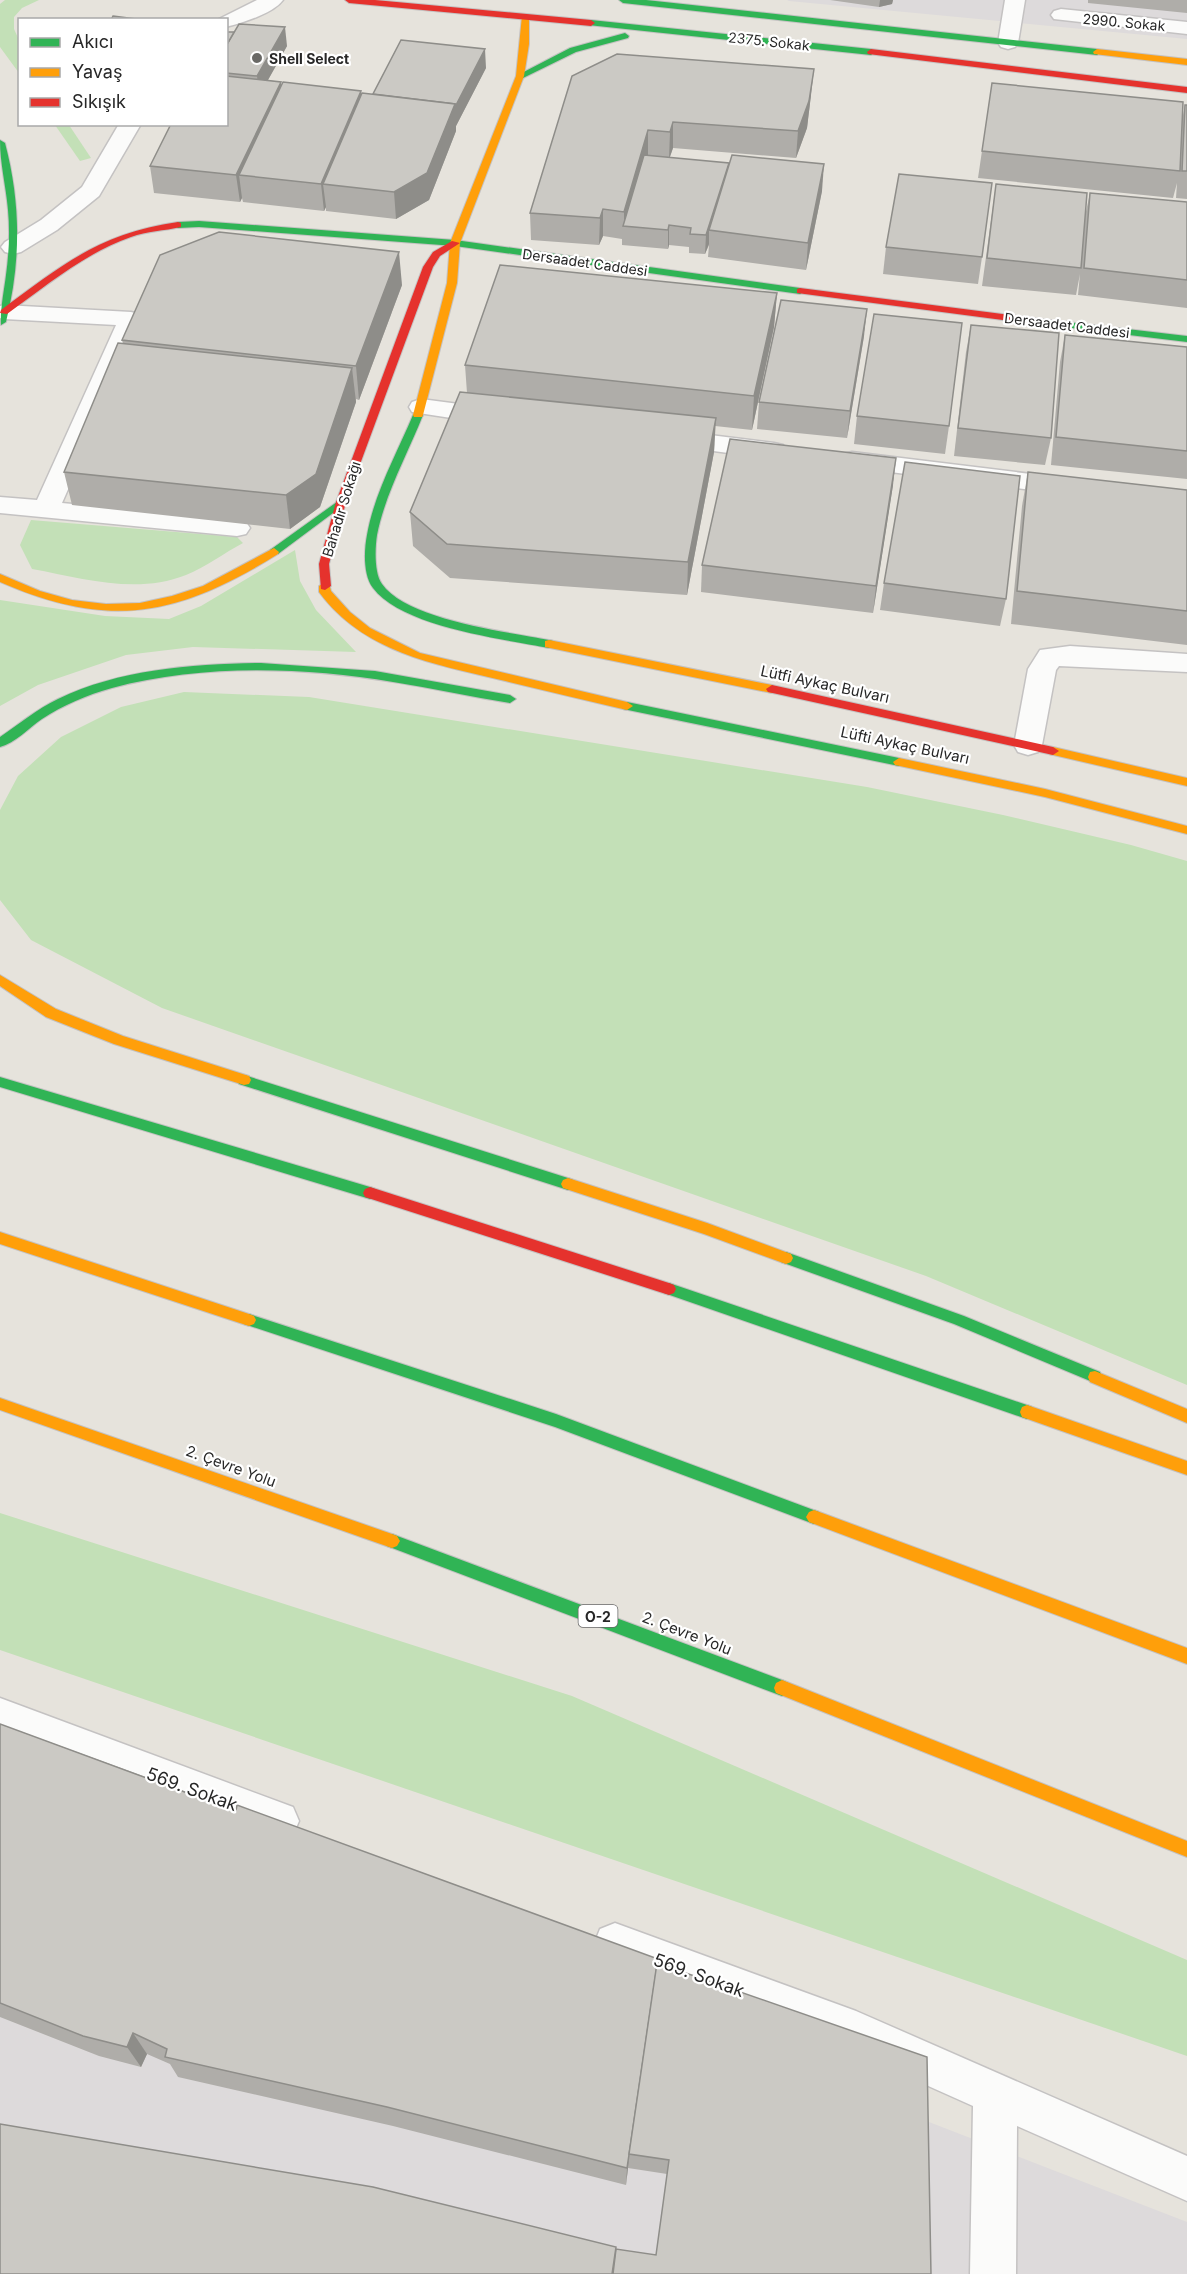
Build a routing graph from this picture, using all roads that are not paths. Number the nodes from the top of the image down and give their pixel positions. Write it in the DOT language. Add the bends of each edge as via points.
graph roads {
  1 [pos="273,0"];
  2 [pos="349,0"];
  3 [pos="623,0"];
  4 [pos="1015,0"];
  5 [pos="513,2"];
  6 [pos="677,3"];
  7 [pos="708,5"];
  8 [pos="1062,8"];
  9 [pos="525,18"];
  10 [pos="228,20"];
  11 [pos="1187,27"];
  12 [pos="681,33"];
  13 [pos="1008,43"];
  14 [pos="1059,48"];
  15 [pos="1187,62"];
  16 [pos="520,76"];
  17 [pos="1187,90"];
  18 [pos="129,126"];
  19 [pos="0,143"];
  20 [pos="6,216"];
  21 [pos="455,243"];
  22 [pos="13,247"];
  23 [pos="2,318"];
  24 [pos="1187,339"];
  25 [pos="421,407"];
  26 [pos="515,419"];
  27 [pos="645,435"];
  28 [pos="798,454"];
  29 [pos="834,458"];
  30 [pos="1093,490"];
  31 [pos="341,502"];
  32 [pos="0,505"];
  33 [pos="46,510"];
  34 [pos="237,528"];
  35 [pos="0,578"];
  36 [pos="1187,663"];
  37 [pos="519,699"];
  38 [pos="543,700"];
  39 [pos="614,704"];
  40 [pos="0,743"];
  41 [pos="1028,745"];
  42 [pos="1187,782"];
  43 [pos="1187,830"];
  44 [pos="0,980"];
  45 [pos="0,1082"];
  46 [pos="0,1238"];
  47 [pos="0,1404"];
  48 [pos="1187,1416"];
  49 [pos="1187,1468"];
  50 [pos="1187,1656"];
  51 [pos="0,1716"];
  52 [pos="318,1835"];
  53 [pos="1187,1849"];
  54 [pos="576,1930"];
  55 [pos="995,2094"];
  56 [pos="1187,2179"];
  57 [pos="993,2274"];
  1 -- 10 [label="street"];
  2 -- 9 [label="main road, 2375. Sokak"];
  3 -- 6 [label="main road, 2375. Sokak"];
  4 -- 13 [label="street"];
  5 -- 9 [label="main road"];
  6 -- 7 [label="main road, 2375. Sokak"];
  6 -- 12 [label="main road"];
  7 -- 12 [label="main road"];
  7 -- 13 [label="main road, 2375. Sokak"];
  8 -- 11 [label="street, 2990. Sokak"];
  8 -- 14 [label="street"];
  9 -- 12 [label="main road, 2375. Sokak"];
  9 -- 16 [label="main road"];
  12 -- 16 [label="main road" via="623,36 598,42"];
  12 -- 17 [label="main road, 2375. Sokak"];
  13 -- 14 [label="main road, 2375. Sokak"];
  14 -- 15 [label="main road, 2375. Sokak"];
  16 -- 21 [label="main road"];
  18 -- 22 [label="street" via="91,191 50,225"];
  19 -- 20 [label="main road" via="11,188"];
  20 -- 22 [label="main road"];
  21 -- 23 [label="main road, Dersaadet Caddesi" via="198,224 152,227 92,250"];
  21 -- 24 [label="main road, Dersaadet Caddesi" via="861,300"];
  21 -- 25 [label="main road" via="452,283"];
  21 -- 31 [label="main road, Bahadır Sokağı" via="436,254 428,267"];
  22 -- 23 [label="main road"];
  23 -- 33 [label="street" via="131,320"];
  25 -- 26 [label="street"];
  25 -- 41 [label="main road, Lütfi Aykaç Bulvarı" via="372,532 372,576 392,599 423,615 454,624"];
  27 -- 28 [label="street"];
  29 -- 30 [label="street"];
  31 -- 35 [label="main road" via="213,588 176,601 132,607 100,606 37,595"];
  31 -- 39 [label="main road, Bahadır Sokağı" via="324,564 325,592 360,629 417,656"];
  32 -- 33 [label="street"];
  33 -- 34 [label="street"];
  36 -- 41 [label="street" via="1050,657 1042,669"];
  37 -- 40 [label="main road" via="376,675 219,669 150,674 72,698"];
  38 -- 39 [label="main road"];
  39 -- 43 [label="main road, Lüfti Aykaç Bulvarı" via="1033,789"];
  41 -- 42 [label="main road, Lütfi Aykaç Bulvarı"];
  44 -- 48 [label="main road" via="51,1013 119,1040 707,1229 959,1320"];
  45 -- 49 [label="main road" via="165,1128 504,1236 929,1377"];
  46 -- 50 [label="main road" via="556,1421"];
  47 -- 53 [label="main road, 2. Çevre Yolu / O-2" via="576,1607"];
  51 -- 52 [label="street, 569. Sokak"];
  54 -- 55 [label="street, 569. Sokak" via="856,2032"];
  55 -- 56 [label="street, 569. Sokak"];
  55 -- 57 [label="street"];
}
